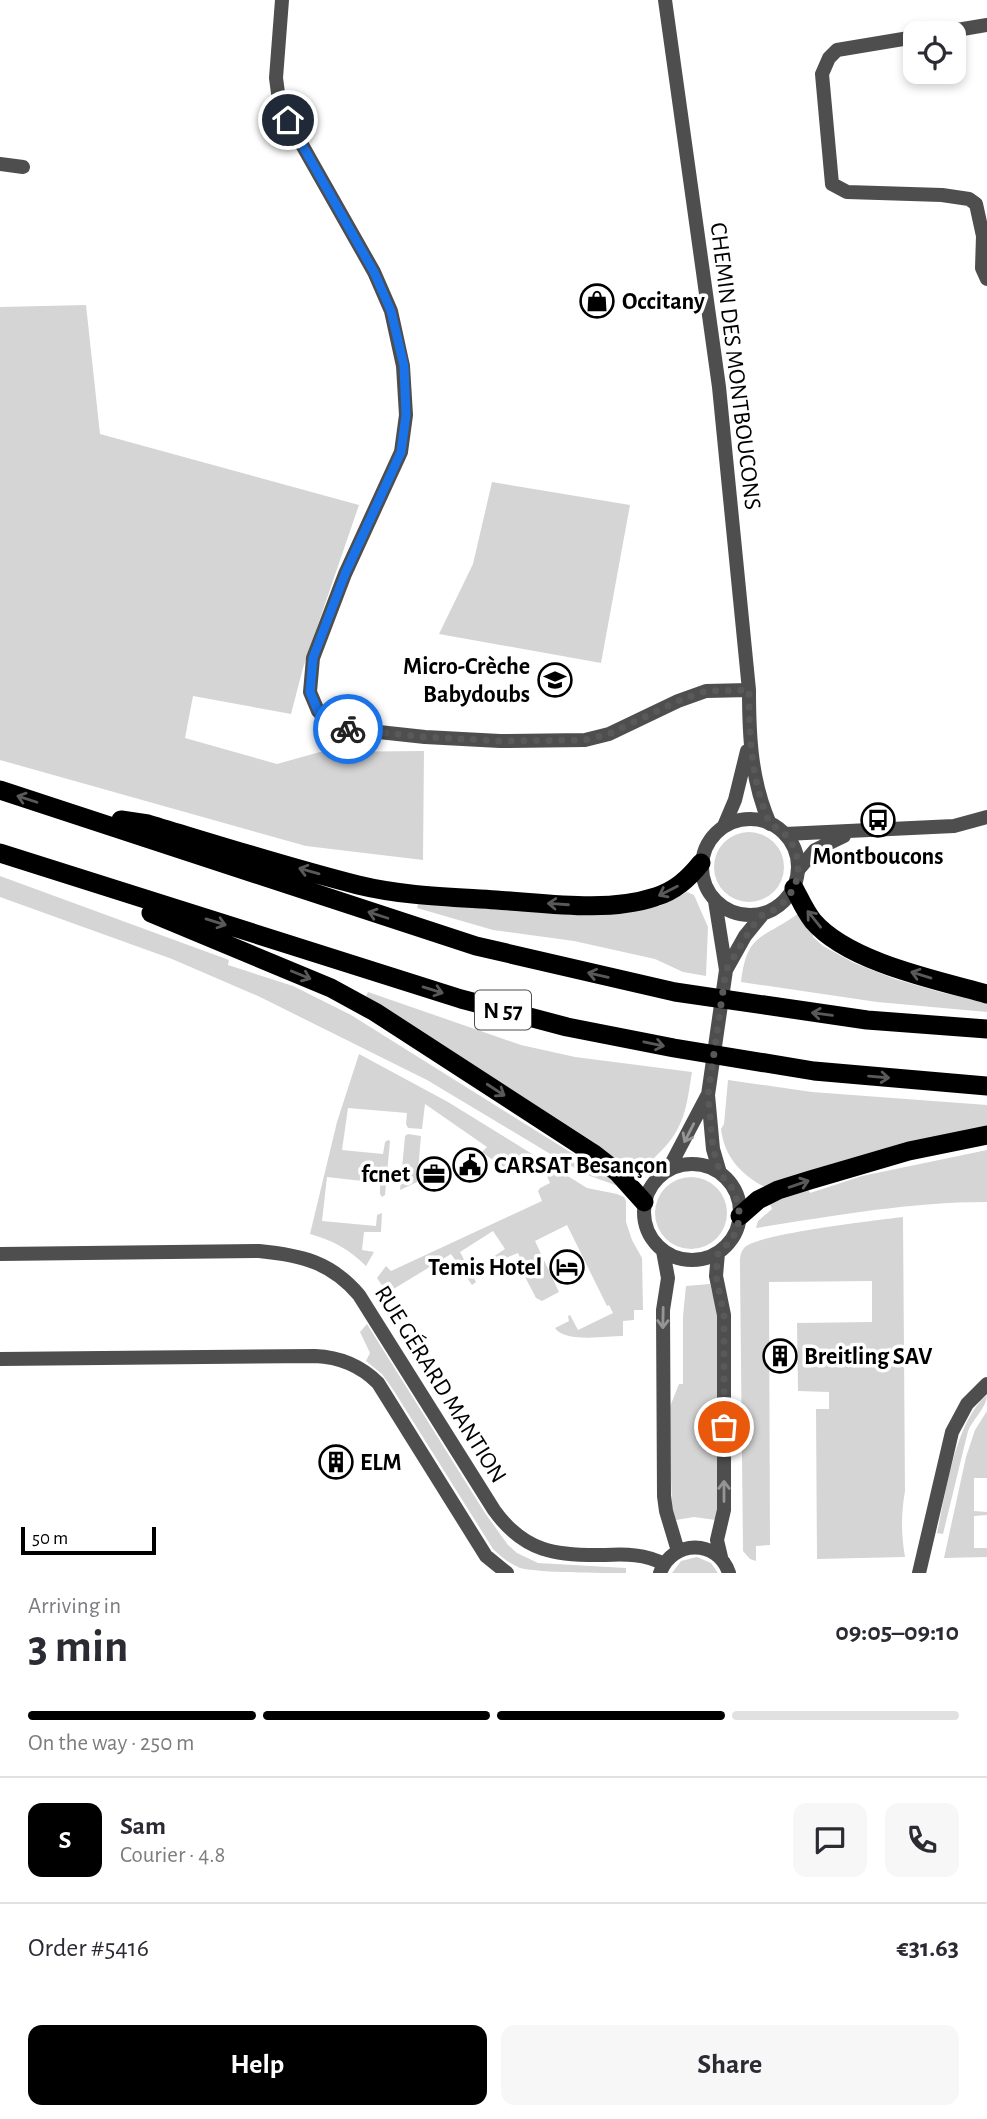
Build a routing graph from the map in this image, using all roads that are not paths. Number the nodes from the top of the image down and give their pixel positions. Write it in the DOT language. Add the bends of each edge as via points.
graph roads {
  1 [pos="282,0"];
  2 [pos="665,0"];
  3 [pos="987,25"];
  4 [pos="966,28"];
  5 [pos="903,39"];
  6 [pos="0,164"];
  7 [pos="23,167"];
  8 [pos="987,279"];
  9 [pos="749,690"];
  10 [pos="750,739"];
  11 [pos="0,790"];
  12 [pos="55,808"];
  13 [pos="987,817"];
  14 [pos="770,824"];
  15 [pos="724,826"];
  16 [pos="852,832"];
  17 [pos="785,834"];
  18 [pos="0,853"];
  19 [pos="701,863"];
  20 [pos="34,865"];
  21 [pos="796,878"];
  22 [pos="715,901"];
  23 [pos="763,914"];
  24 [pos="726,970"];
  25 [pos="987,994"];
  26 [pos="987,1030"];
  27 [pos="987,1086"];
  28 [pos="708,1095"];
  29 [pos="987,1135"];
  30 [pos="668,1170"];
  31 [pos="720,1173"];
  32 [pos="644,1202"];
  33 [pos="740,1216"];
  34 [pos="663,1251"];
  35 [pos="718,1253"];
  36 [pos="0,1254"];
  37 [pos="0,1359"];
  38 [pos="987,1384"];
  39 [pos="678,1551"];
  40 [pos="721,1557"];
  41 [pos="662,1569"];
  42 [pos="507,1573"];
  43 [pos="729,1573"];
  44 [pos="919,1573"];
  1 -- 9 [label="street" via="278,93 288,120 374,272 391,311 404,366 406,415 401,452 345,574 313,658 310,692 318,711 330,724 364,731 475,740 585,740 706,691"];
  2 -- 9 [label="street, CHEMIN DES MONTBOUCONS" via="719,387"];
  3 -- 4 [label="street"];
  5 -- 8 [label="street" via="837,50 829,58 822,74 832,184 847,192 969,199 976,204"];
  6 -- 7 [label="street"];
  9 -- 10 [label="street, CHEMIN DES MONTBOUCONS"];
  10 -- 14 [label="street, CHEMIN DES MONTBOUCONS" via="755,779"];
  10 -- 15 [label="street, CHEMIN DES MONTBOUCONS"];
  12 -- 11 [label="highway, N 57, one-way"];
  19 -- 12 [label="highway, one-way" via="667,893 626,903 572,905 412,894 360,885 148,824"];
  26 -- 12 [label="highway, N 57, one-way" via="867,1020 675,992 476,946"];
  13 -- 16 [label="street" via="954,826"];
  14 -- 15 [label="street" via="747,819"];
  14 -- 17 [label="street"];
  15 -- 19 [label="street" via="706,846"];
  16 -- 17 [label="street"];
  16 -- 21 [label="street" via="815,850"];
  17 -- 21 [label="street" via="795,850"];
  18 -- 20 [label="highway, N 57"];
  19 -- 22 [label="street" via="703,880"];
  20 -- 27 [label="highway, N 57, one-way" via="461,999 567,1027 814,1071"];
  20 -- 32 [label="highway, one-way" via="331,988 375,1012 594,1154"];
  21 -- 23 [label="street" via="781,905"];
  25 -- 21 [label="highway, one-way" via="924,977 842,944 813,920"];
  22 -- 23 [label="street" via="737,914"];
  22 -- 24 [label="street"];
  23 -- 24 [label="street"];
  24 -- 28 [label="street"];
  28 -- 30 [label="street, one-way"];
  28 -- 31 [label="street"];
  33 -- 29 [label="highway, one-way" via="758,1200 810,1180 909,1151"];
  30 -- 31 [label="street" via="690,1164"];
  30 -- 32 [label="street" via="650,1187"];
  31 -- 33 [label="street" via="735,1192"];
  32 -- 34 [label="street" via="645,1225"];
  33 -- 35 [label="street" via="732,1240"];
  34 -- 35 [label="street" via="690,1261"];
  34 -- 39 [label="street, one-way" via="668,1278 663,1310 664,1496"];
  40 -- 35 [label="street, one-way" via="717,1540 724,1510 724,1315 716,1276"];
  36 -- 41 [label="street, RUE GÉRARD MANTION" via="259,1251 321,1264 359,1295 494,1510 517,1536 544,1551 632,1554 654,1559"];
  37 -- 42 [label="street" via="315,1356 345,1361 378,1383 486,1556"];
  38 -- 44 [label="street" via="967,1404 952,1432"];
  39 -- 40 [label="street" via="700,1547"];
  39 -- 41 [label="street"];
  40 -- 43 [label="street"];
}
